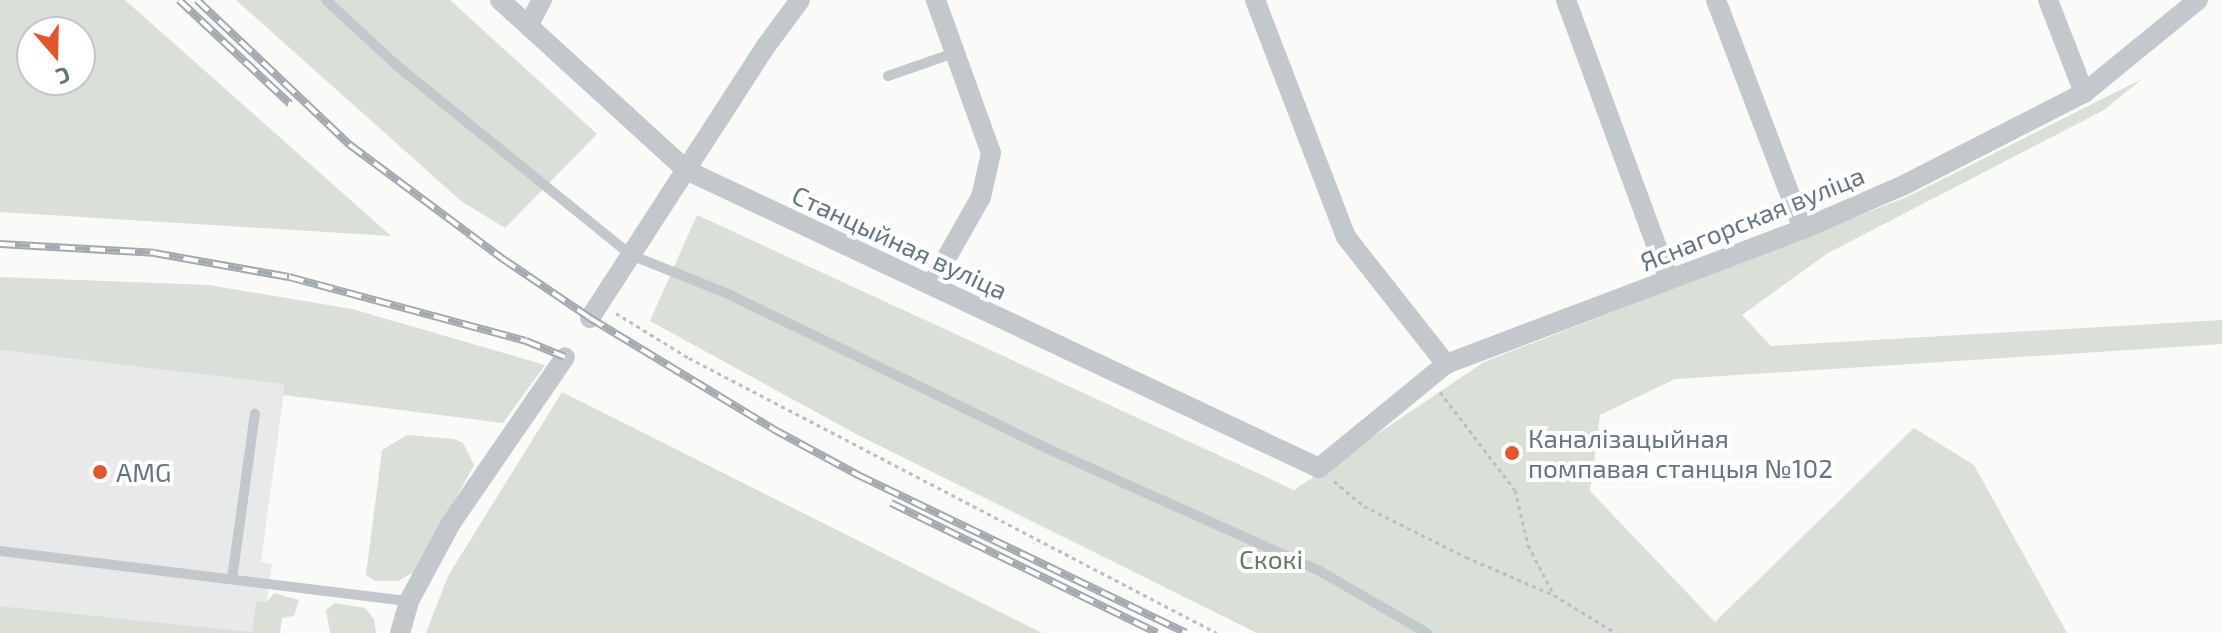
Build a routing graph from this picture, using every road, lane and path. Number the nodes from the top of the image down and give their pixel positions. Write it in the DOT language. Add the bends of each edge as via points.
graph roads {
  1 [pos="326,0"];
  2 [pos="500,0"];
  3 [pos="542,0"];
  4 [pos="800,0"];
  5 [pos="936,0"];
  6 [pos="1255,0"];
  7 [pos="1566,0"];
  8 [pos="1716,0"];
  9 [pos="2048,0"];
  10 [pos="2198,0"];
  11 [pos="528,26"];
  12 [pos="954,53"];
  13 [pos="888,76"];
  14 [pos="2084,93"];
  15 [pos="686,170"];
  16 [pos="1803,229"];
  17 [pos="631,255"];
  18 [pos="1669,280"];
  19 [pos="931,285"];
  20 [pos="595,310"];
  21 [pos="565,357"];
  22 [pos="1438,371"];
  23 [pos="255,414"];
  24 [pos="1319,468"];
  25 [pos="0,551"];
  26 [pos="232,579"];
  27 [pos="1554,595"];
  28 [pos="409,601"];
  29 [pos="400,633"];
  30 [pos="1217,633"];
  31 [pos="1427,633"];
  32 [pos="1616,633"];
  1 -- 17 [label="lane" via="395,64"];
  2 -- 11 [label="street, Станцыйная вуліца"];
  3 -- 11 [label="street"];
  4 -- 15 [label="street"];
  5 -- 12 [label="street"];
  6 -- 22 [label="street" via="1346,237"];
  7 -- 18 [label="street"];
  8 -- 16 [label="street"];
  9 -- 14 [label="street"];
  10 -- 14 [label="street, Яснагорская вуліца"];
  11 -- 15 [label="street, Станцыйная вуліца"];
  12 -- 13 [label="lane"];
  12 -- 19 [label="street" via="991,153 981,197"];
  14 -- 16 [label="street, Яснагорская вуліца" via="1902,186"];
  15 -- 17 [label="street"];
  15 -- 19 [label="street, Станцыйная вуліца"];
  16 -- 18 [label="street, Яснагорская вуліца"];
  17 -- 20 [label="street"];
  17 -- 31 [label="lane" via="726,293 1046,448 1318,570"];
  18 -- 22 [label="street, Яснагорская вуліца"];
  19 -- 24 [label="street, Станцыйная вуліца"];
  20 -- 30 [label="path"];
  21 -- 28 [label="street" via="451,523"];
  22 -- 24 [label="street, Яснагорская вуліца"];
  22 -- 27 [label="path" via="1515,490 1528,545"];
  23 -- 26 [label="lane"];
  24 -- 27 [label="path" via="1364,506"];
  25 -- 26 [label="lane"];
  26 -- 28 [label="lane"];
  27 -- 32 [label="path"];
  28 -- 29 [label="street"];
}
